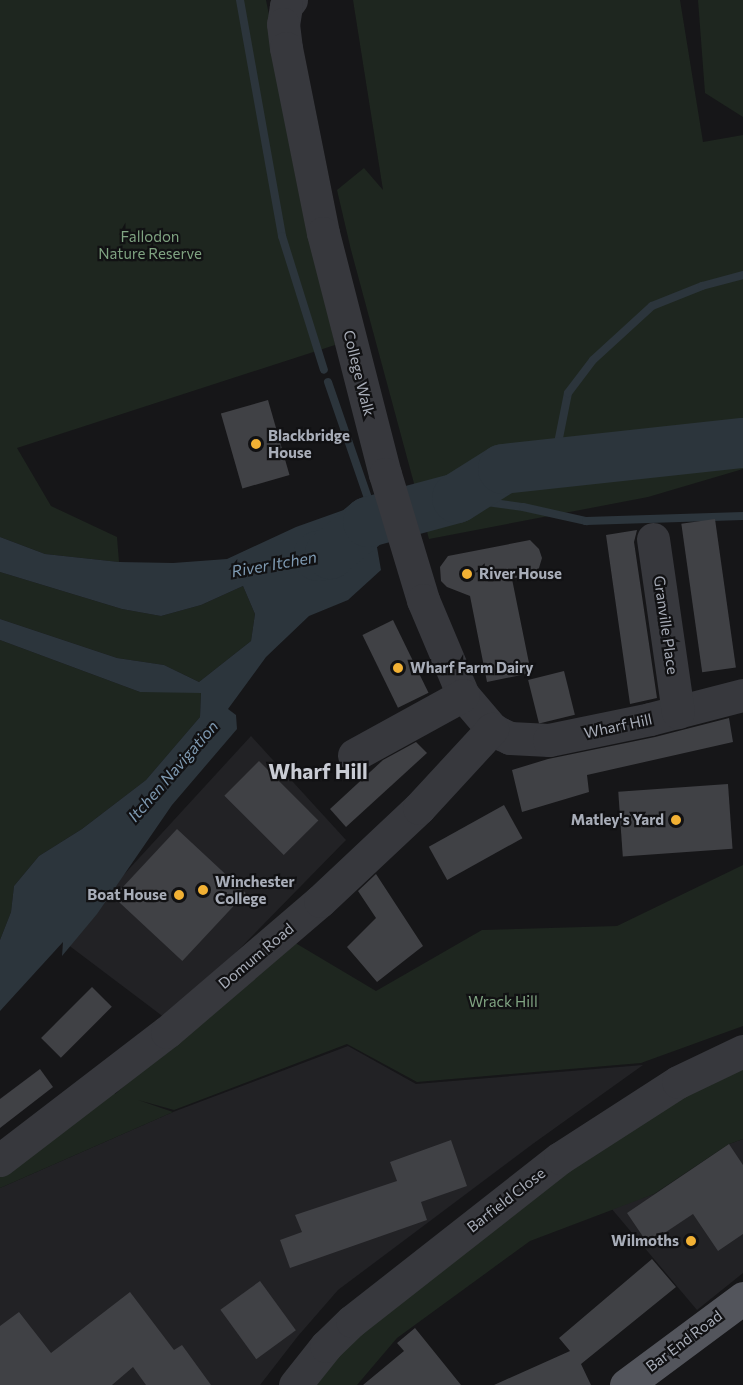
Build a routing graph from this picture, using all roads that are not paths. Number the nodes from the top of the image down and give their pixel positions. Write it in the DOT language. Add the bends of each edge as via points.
graph roads {
  1 [pos="291,0"];
  2 [pos="653,539"];
  3 [pos="463,695"];
  4 [pos="743,695"];
  5 [pos="678,712"];
  6 [pos="492,729"];
  7 [pos="354,755"];
  8 [pos="743,1051"];
  9 [pos="0,1160"];
  10 [pos="743,1298"];
  11 [pos="295,1385"];
  12 [pos="626,1385"];
  1 -- 3 [label="street, College Walk" via="283,24 323,233 385,474 432,626"];
  2 -- 5 [label="street, Granville Place"];
  3 -- 6 [label="street, College Walk"];
  3 -- 7 [label="street"];
  4 -- 5 [label="street, Wharf Hill"];
  5 -- 6 [label="street, Wharf Hill" via="549,740 510,738"];
  6 -- 9 [label="street, Domum Road" via="419,808 320,901 167,1032"];
  8 -- 11 [label="street, Barfield Close" via="678,1082 560,1158 352,1321"];
  10 -- 12 [label="main road, Bar End Road"];
}
